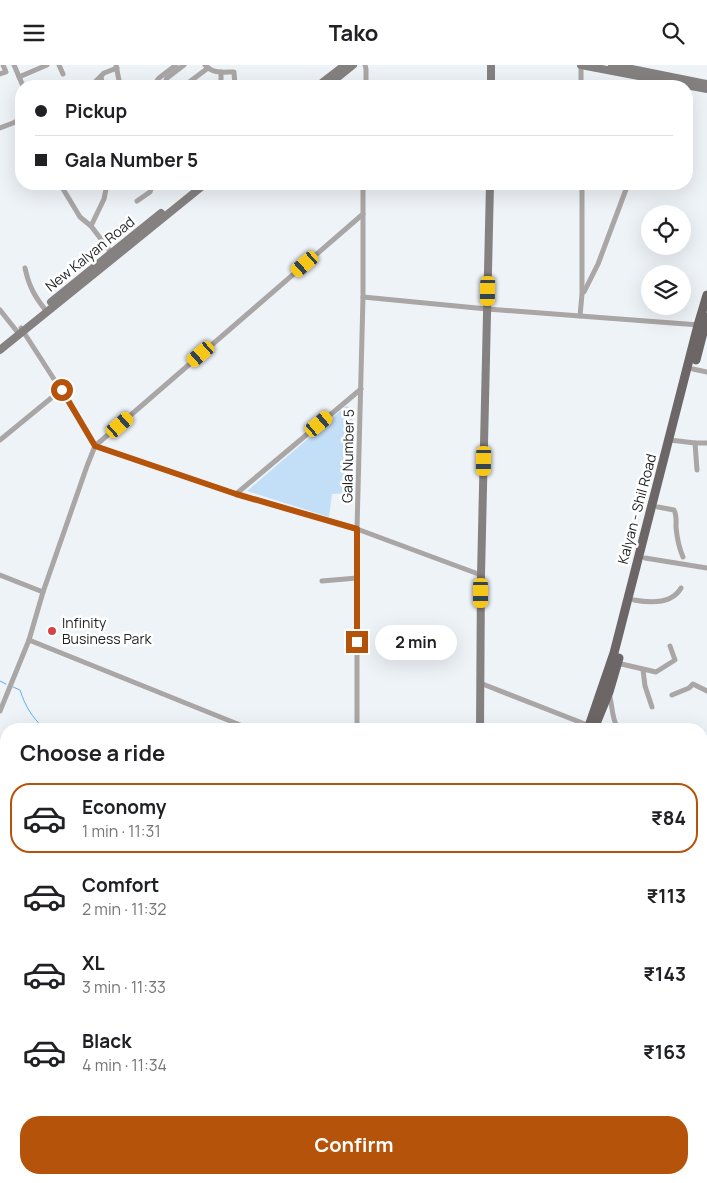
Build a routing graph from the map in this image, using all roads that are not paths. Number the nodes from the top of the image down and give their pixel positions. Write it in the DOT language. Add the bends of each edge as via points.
graph roads {
  1 [pos="3,65"];
  2 [pos="47,65"];
  3 [pos="59,65"];
  4 [pos="176,65"];
  5 [pos="184,65"];
  6 [pos="345,65"];
  7 [pos="353,65"];
  8 [pos="365,65"];
  9 [pos="491,65"];
  10 [pos="581,65"];
  11 [pos="612,65"];
  12 [pos="14,67"];
  13 [pos="117,67"];
  14 [pos="206,67"];
  15 [pos="6,72"];
  16 [pos="221,73"];
  17 [pos="0,74"];
  18 [pos="63,74"];
  19 [pos="19,77"];
  20 [pos="101,77"];
  21 [pos="20,80"];
  22 [pos="98,80"];
  23 [pos="102,80"];
  24 [pos="119,80"];
  25 [pos="158,80"];
  26 [pos="166,80"];
  27 [pos="191,80"];
  28 [pos="221,80"];
  29 [pos="235,80"];
  30 [pos="326,80"];
  31 [pos="334,80"];
  32 [pos="366,80"];
  33 [pos="491,80"];
  34 [pos="581,80"];
  35 [pos="660,80"];
  36 [pos="663,80"];
  37 [pos="693,83"];
  38 [pos="707,83"];
  39 [pos="693,86"];
  40 [pos="707,89"];
  41 [pos="15,122"];
  42 [pos="0,128"];
  43 [pos="64,190"];
  44 [pos="106,190"];
  45 [pos="150,190"];
  46 [pos="190,190"];
  47 [pos="197,190"];
  48 [pos="364,190"];
  49 [pos="490,190"];
  50 [pos="582,190"];
  51 [pos="626,190"];
  52 [pos="137,201"];
  53 [pos="363,215"];
  54 [pos="91,226"];
  55 [pos="113,255"];
  56 [pos="25,268"];
  57 [pos="582,294"];
  58 [pos="707,295"];
  59 [pos="363,297"];
  60 [pos="487,309"];
  61 [pos="0,310"];
  62 [pos="45,310"];
  63 [pos="580,316"];
  64 [pos="704,323"];
  65 [pos="20,331"];
  66 [pos="0,345"];
  67 [pos="0,350"];
  68 [pos="693,369"];
  69 [pos="707,372"];
  70 [pos="361,389"];
  71 [pos="62,390"];
  72 [pos="0,440"];
  73 [pos="672,441"];
  74 [pos="694,443"];
  75 [pos="707,443"];
  76 [pos="95,446"];
  77 [pos="696,469"];
  78 [pos="236,494"];
  79 [pos="658,507"];
  80 [pos="357,529"];
  81 [pos="683,557"];
  82 [pos="645,558"];
  83 [pos="707,568"];
  84 [pos="0,575"];
  85 [pos="481,575"];
  86 [pos="357,579"];
  87 [pos="322,581"];
  88 [pos="682,588"];
  89 [pos="43,591"];
  90 [pos="634,600"];
  91 [pos="29,640"];
  92 [pos="670,646"];
  93 [pos="617,663"];
  94 [pos="643,670"];
  95 [pos="480,683"];
  96 [pos="605,691"];
  97 [pos="707,691"];
  98 [pos="672,695"];
  99 [pos="652,707"];
  100 [pos="0,711"];
  101 [pos="235,723"];
  102 [pos="357,723"];
  103 [pos="480,723"];
  104 [pos="579,723"];
  105 [pos="593,723"];
  106 [pos="615,723"];
  1 -- 15 [label="street"];
  2 -- 19 [label="street"];
  3 -- 18 [label="street"];
  4 -- 25 [label="street"];
  5 -- 26 [label="street"];
  6 -- 30 [label="street"];
  7 -- 31 [label="street"];
  8 -- 32 [label="street"];
  9 -- 33 [label="street"];
  10 -- 34 [label="street"];
  10 -- 35 [label="street"];
  11 -- 36 [label="street"];
  12 -- 15 [label="street"];
  12 -- 19 [label="street"];
  13 -- 20 [label="street"];
  13 -- 24 [label="street"];
  14 -- 16 [label="street"];
  14 -- 27 [label="street"];
  15 -- 17 [label="street"];
  16 -- 28 [label="street"];
  16 -- 29 [label="street" via="235,73"];
  19 -- 21 [label="street"];
  20 -- 22 [label="street"];
  20 -- 23 [label="street"];
  37 -- 38 [label="street"];
  39 -- 40 [label="street"];
  41 -- 42 [label="street"];
  43 -- 54 [label="street" via="80,217"];
  44 -- 54 [label="street"];
  45 -- 52 [label="street"];
  46 -- 55 [label="street, New Kalyan Road"];
  47 -- 55 [label="street"];
  48 -- 53 [label="street, Gala Number 5"];
  49 -- 60 [label="street"];
  50 -- 57 [label="street"];
  51 -- 57 [label="street" via="598,264"];
  53 -- 59 [label="street, Gala Number 5"];
  53 -- 76 [label="street"];
  54 -- 55 [label="street"];
  55 -- 62 [label="street"];
  56 -- 62 [label="street" via="34,295"];
  57 -- 63 [label="street"];
  58 -- 64 [label="main road, Kalyan - Shil Road"];
  59 -- 60 [label="street"];
  59 -- 70 [label="street, Gala Number 5"];
  60 -- 63 [label="street"];
  60 -- 85 [label="street"];
  61 -- 65 [label="street"];
  62 -- 65 [label="street"];
  63 -- 64 [label="street"];
  64 -- 68 [label="main road, Kalyan - Shil Road"];
  64 -- 73 [label="main road, Kalyan - Shil Road"];
  65 -- 66 [label="street"];
  65 -- 67 [label="street"];
  65 -- 71 [label="street"];
  68 -- 69 [label="street"];
  68 -- 73 [label="main road, Kalyan - Shil Road"];
  70 -- 78 [label="street"];
  70 -- 80 [label="street, Gala Number 5"];
  71 -- 72 [label="street"];
  71 -- 76 [label="street"];
  73 -- 74 [label="street"];
  73 -- 79 [label="main road, Kalyan - Shil Road"];
  73 -- 96 [label="main road, Kalyan - Shil Road"];
  74 -- 75 [label="street"];
  74 -- 77 [label="street"];
  76 -- 78 [label="street"];
  76 -- 89 [label="street"];
  78 -- 80 [label="street"];
  79 -- 81 [label="street" via="674,511"];
  79 -- 82 [label="main road, Kalyan - Shil Road"];
  80 -- 85 [label="street"];
  80 -- 86 [label="street, Gala Number 5"];
  82 -- 83 [label="street"];
  82 -- 90 [label="main road, Kalyan - Shil Road"];
  84 -- 89 [label="street"];
  85 -- 95 [label="street"];
  86 -- 87 [label="street"];
  86 -- 102 [label="street, Gala Number 5"];
  88 -- 90 [label="street" via="665,601"];
  89 -- 91 [label="street"];
  90 -- 93 [label="main road, Kalyan - Shil Road"];
  91 -- 100 [label="street"];
  91 -- 101 [label="street"];
  92 -- 94 [label="street" via="675,660 656,672"];
  93 -- 94 [label="street"];
  93 -- 96 [label="main road, Kalyan - Shil Road"];
  94 -- 99 [label="street"];
  95 -- 103 [label="street"];
  95 -- 104 [label="street"];
  96 -- 105 [label="main road, Kalyan - Shil Road"];
  96 -- 106 [label="street" via="612,703"];
  97 -- 98 [label="street" via="693,684"];
}
